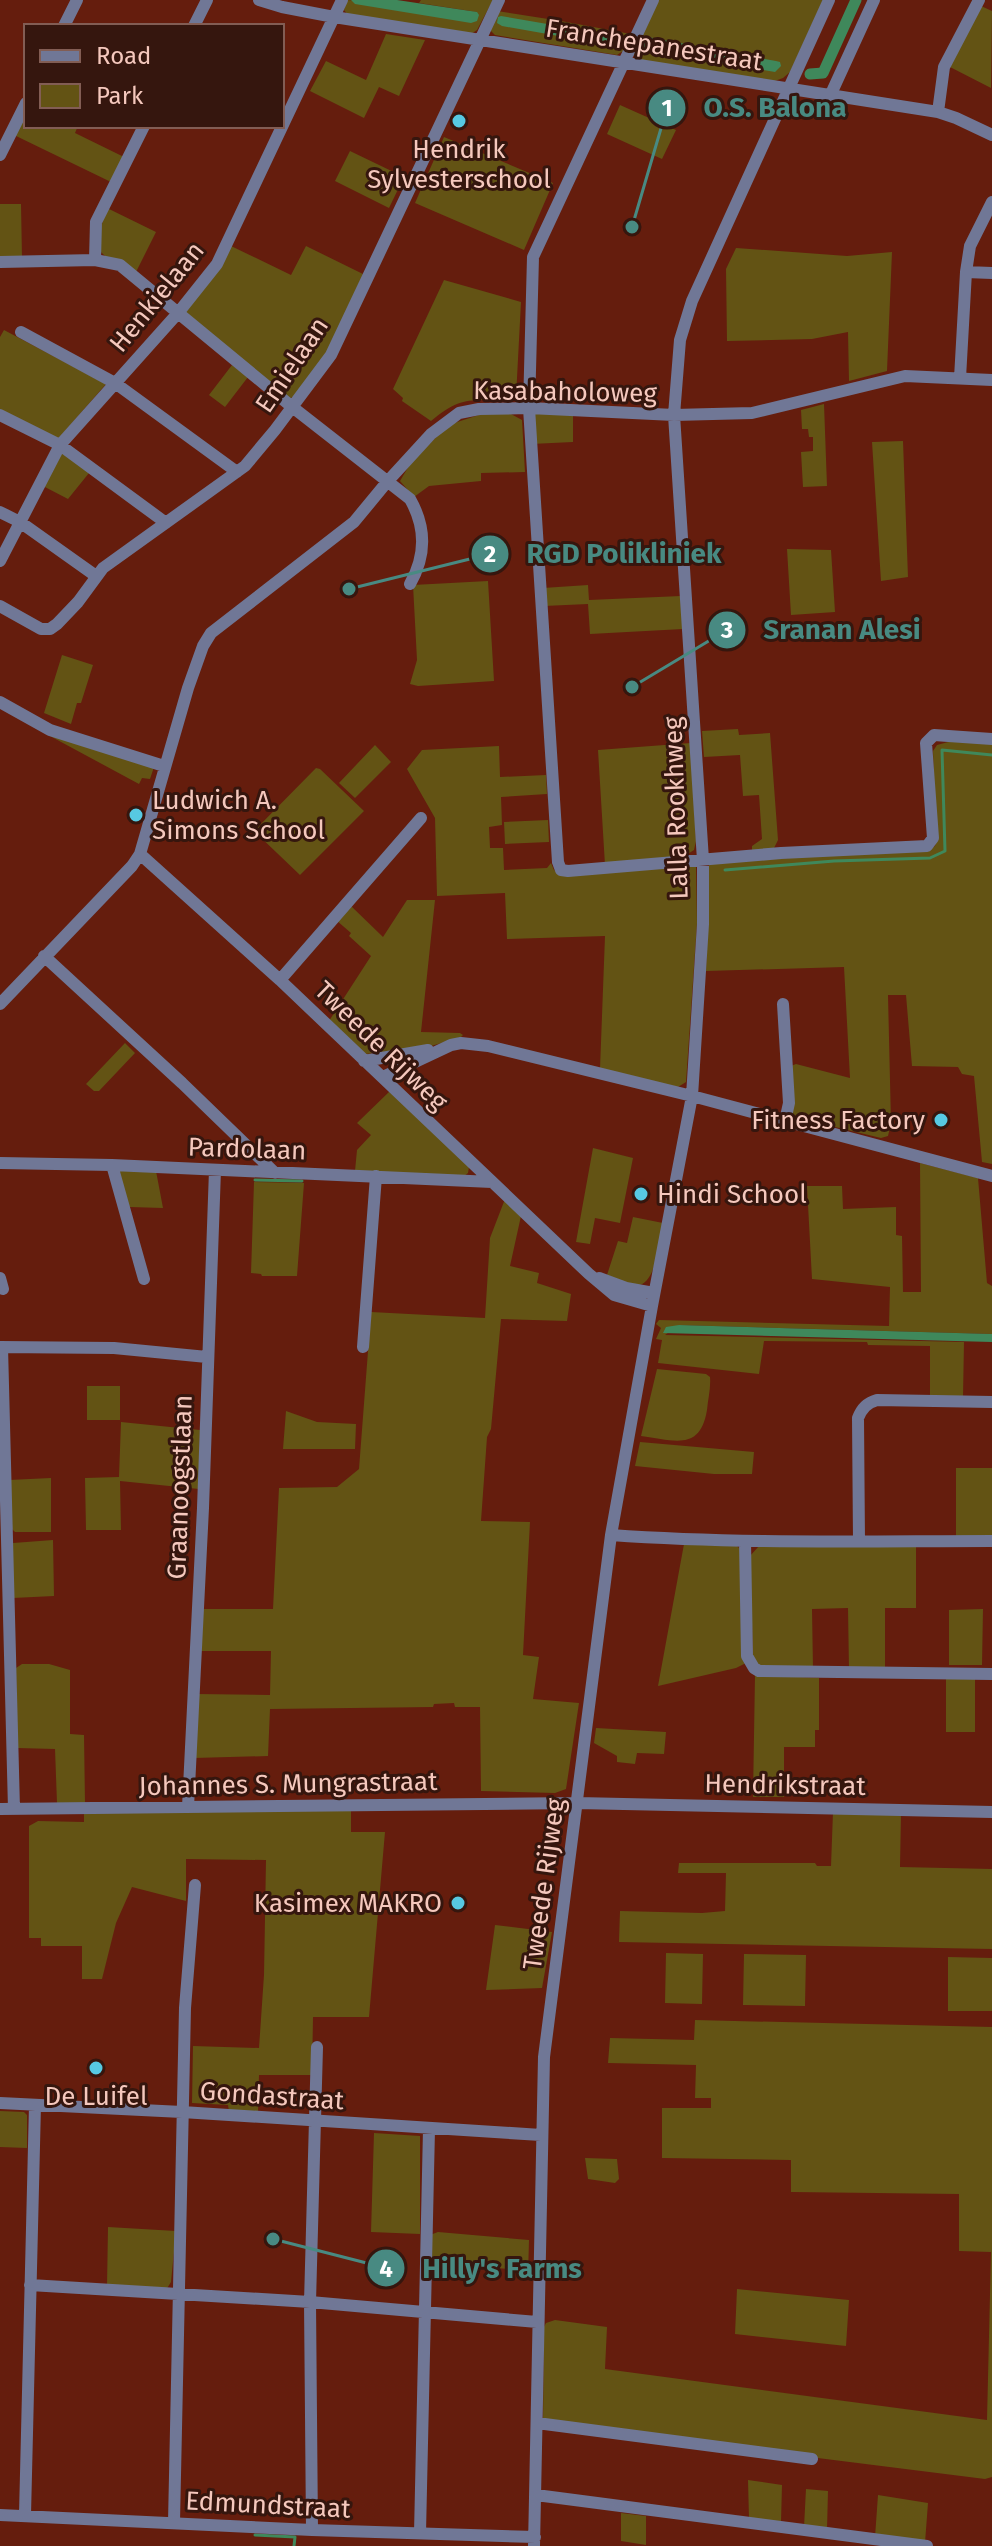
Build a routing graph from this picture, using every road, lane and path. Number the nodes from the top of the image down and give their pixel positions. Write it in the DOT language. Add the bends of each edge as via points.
graph roads {
  1 [pos="77,0"];
  2 [pos="207,0"];
  3 [pos="259,0"];
  4 [pos="342,0"];
  5 [pos="499,0"];
  6 [pos="653,0"];
  7 [pos="829,0"];
  8 [pos="874,0"];
  9 [pos="979,0"];
  10 [pos="334,17"];
  11 [pos="65,24"];
  12 [pos="195,24"];
  13 [pos="480,39"];
  14 [pos="624,62"];
  15 [pos="787,90"];
  16 [pos="830,96"];
  17 [pos="24,107"];
  18 [pos="938,112"];
  19 [pos="284,123"];
  20 [pos="143,128"];
  21 [pos="281,128"];
  22 [pos="992,135"];
  23 [pos="0,155"];
  24 [pos="992,202"];
  25 [pos="95,260"];
  26 [pos="0,262"];
  27 [pos="966,272"];
  28 [pos="992,273"];
  29 [pos="178,313"];
  30 [pos="21,332"];
  31 [pos="960,378"];
  32 [pos="992,380"];
  33 [pos="115,383"];
  34 [pos="291,406"];
  35 [pos="529,408"];
  36 [pos="0,415"];
  37 [pos="674,415"];
  38 [pos="60,445"];
  39 [pos="237,472"];
  40 [pos="387,482"];
  41 [pos="0,512"];
  42 [pos="20,522"];
  43 [pos="166,523"];
  44 [pos="0,561"];
  45 [pos="96,576"];
  46 [pos="410,584"];
  47 [pos="0,606"];
  48 [pos="0,702"];
  49 [pos="992,739"];
  50 [pos="164,766"];
  51 [pos="421,818"];
  52 [pos="140,854"];
  53 [pos="703,860"];
  54 [pos="44,956"];
  55 [pos="280,980"];
  56 [pos="0,1004"];
  57 [pos="783,1004"];
  58 [pos="444,1048"];
  59 [pos="364,1061"];
  60 [pos="383,1077"];
  61 [pos="692,1096"];
  62 [pos="785,1121"];
  63 [pos="0,1163"];
  64 [pos="112,1165"];
  65 [pos="215,1170"];
  66 [pos="275,1173"];
  67 [pos="376,1176"];
  68 [pos="992,1176"];
  69 [pos="492,1182"];
  70 [pos="144,1279"];
  71 [pos="653,1299"];
  72 [pos="1,1347"];
  73 [pos="363,1347"];
  74 [pos="207,1357"];
  75 [pos="992,1402"];
  76 [pos="611,1535"];
  77 [pos="745,1541"];
  78 [pos="859,1541"];
  79 [pos="992,1541"];
  80 [pos="992,1674"];
  81 [pos="577,1803"];
  82 [pos="188,1807"];
  83 [pos="0,1809"];
  84 [pos="14,1809"];
  85 [pos="992,1812"];
  86 [pos="195,1885"];
  87 [pos="317,2047"];
  88 [pos="0,2103"];
  89 [pos="35,2105"];
  90 [pos="182,2112"];
  91 [pos="316,2122"];
  92 [pos="429,2129"];
  93 [pos="541,2135"];
  94 [pos="30,2285"];
  95 [pos="178,2294"];
  96 [pos="310,2302"];
  97 [pos="425,2311"];
  98 [pos="537,2322"];
  99 [pos="537,2423"];
  100 [pos="812,2459"];
  101 [pos="536,2495"];
  102 [pos="0,2515"];
  103 [pos="25,2515"];
  104 [pos="174,2522"];
  105 [pos="312,2530"];
  106 [pos="420,2533"];
  107 [pos="534,2541"];
  108 [pos="927,2546"];
  1 -- 11 [label="street"];
  2 -- 12 [label="street"];
  3 -- 10 [label="street, Franchepanestraat"];
  4 -- 10 [label="street, Henkielaan"];
  5 -- 13 [label="street, Emielaan"];
  6 -- 14 [label="street"];
  7 -- 15 [label="street, Lalla Rookhweg"];
  8 -- 16 [label="street"];
  9 -- 18 [label="street" via="944,67"];
  10 -- 13 [label="street, Franchepanestraat"];
  10 -- 19 [label="street, Henkielaan"];
  13 -- 14 [label="street, Franchepanestraat"];
  13 -- 34 [label="street, Emielaan" via="331,355"];
  14 -- 15 [label="street, Franchepanestraat"];
  14 -- 35 [label="street" via="533,257"];
  15 -- 16 [label="street, Franchepanestraat"];
  15 -- 37 [label="street, Lalla Rookhweg" via="692,301 680,340"];
  16 -- 18 [label="street, Franchepanestraat"];
  17 -- 23 [label="street"];
  18 -- 22 [label="street, Franchepanestraat"];
  20 -- 25 [label="street" via="96,222"];
  21 -- 29 [label="street, Henkielaan" via="217,264"];
  24 -- 27 [label="street" via="970,246"];
  25 -- 26 [label="street"];
  25 -- 29 [label="street" via="120,265"];
  27 -- 28 [label="street"];
  27 -- 31 [label="street"];
  29 -- 33 [label="street, Henkielaan"];
  29 -- 34 [label="street"];
  30 -- 33 [label="street"];
  31 -- 32 [label="street, Kasabaholoweg"];
  31 -- 37 [label="street, Kasabaholoweg" via="905,376 752,413"];
  33 -- 38 [label="street, Henkielaan"];
  33 -- 39 [label="street"];
  34 -- 39 [label="street, Emielaan"];
  34 -- 40 [label="street"];
  35 -- 37 [label="street, Kasabaholoweg"];
  35 -- 40 [label="street, Kasabaholoweg" via="459,413 431,434"];
  35 -- 53 [label="street" via="561,870"];
  36 -- 38 [label="street"];
  37 -- 53 [label="street, Lalla Rookhweg"];
  38 -- 42 [label="street, Henkielaan"];
  38 -- 43 [label="street"];
  39 -- 43 [label="street, Emielaan"];
  40 -- 46 [label="street" via="410,499 420,521 422,553"];
  40 -- 50 [label="street, Kasabaholoweg" via="354,522 211,633"];
  41 -- 42 [label="street"];
  42 -- 44 [label="street, Henkielaan"];
  42 -- 45 [label="street"];
  43 -- 45 [label="street, Emielaan"];
  45 -- 47 [label="street, Emielaan" via="50,629"];
  48 -- 50 [label="street" via="50,730"];
  49 -- 53 [label="street" via="929,738 933,838 927,846"];
  50 -- 52 [label="street, Kasabaholoweg"];
  51 -- 55 [label="street"];
  52 -- 54 [label="street"];
  52 -- 55 [label="street, Tweede Rijweg"];
  53 -- 61 [label="street, Lalla Rookhweg"];
  54 -- 56 [label="street"];
  54 -- 66 [label="street"];
  55 -- 59 [label="street, Tweede Rijweg"];
  57 -- 62 [label="street" via="789,1103"];
  58 -- 59 [label="street"];
  58 -- 60 [label="street"];
  58 -- 61 [label="street" via="461,1043 488,1046"];
  59 -- 60 [label="street, Tweede Rijweg"];
  60 -- 69 [label="street, Tweede Rijweg"];
  61 -- 62 [label="street"];
  61 -- 71 [label="street, Lalla Rookhweg"];
  62 -- 68 [label="street"];
  63 -- 64 [label="street, Pardolaan"];
  64 -- 65 [label="street, Pardolaan"];
  64 -- 70 [label="street"];
  65 -- 66 [label="street, Pardolaan"];
  65 -- 74 [label="street, Graanoogstlaan"];
  66 -- 67 [label="street, Pardolaan"];
  67 -- 69 [label="street, Pardolaan"];
  67 -- 73 [label="street"];
  69 -- 71 [label="street, Tweede Rijweg" via="614,1295"];
  71 -- 76 [label="street, Tweede Rijweg"];
  72 -- 74 [label="street" via="114,1348"];
  72 -- 84 [label="street"];
  74 -- 82 [label="street, Graanoogstlaan"];
  75 -- 78 [label="street" via="869,1402 858,1418"];
  76 -- 77 [label="street"];
  76 -- 81 [label="street, Tweede Rijweg"];
  77 -- 78 [label="street"];
  77 -- 80 [label="street" via="747,1656 759,1671"];
  78 -- 79 [label="street"];
  81 -- 82 [label="street, Johannes S. Mungrastraat"];
  81 -- 85 [label="street, Hendrikstraat"];
  81 -- 93 [label="street, Tweede Rijweg" via="544,2057"];
  82 -- 84 [label="street, Johannes S. Mungrastraat"];
  83 -- 84 [label="street, Johannes S. Mungrastraat"];
  86 -- 90 [label="street"];
  87 -- 91 [label="street"];
  88 -- 89 [label="street, Gondastraat"];
  89 -- 90 [label="street, Gondastraat"];
  89 -- 94 [label="street"];
  90 -- 91 [label="street, Gondastraat"];
  90 -- 95 [label="street"];
  91 -- 92 [label="street, Gondastraat"];
  91 -- 96 [label="street"];
  92 -- 93 [label="street, Gondastraat"];
  92 -- 97 [label="street"];
  93 -- 98 [label="street, Tweede Rijweg"];
  94 -- 95 [label="street"];
  94 -- 103 [label="street"];
  95 -- 96 [label="street"];
  95 -- 104 [label="street"];
  96 -- 97 [label="street"];
  96 -- 105 [label="street"];
  97 -- 98 [label="street"];
  97 -- 106 [label="street"];
  98 -- 99 [label="street, Tweede Rijweg"];
  99 -- 100 [label="street"];
  99 -- 101 [label="street, Tweede Rijweg"];
  101 -- 107 [label="street, Tweede Rijweg"];
  101 -- 108 [label="street"];
  102 -- 103 [label="street, Edmundstraat"];
  103 -- 104 [label="street, Edmundstraat"];
  104 -- 105 [label="street, Edmundstraat"];
  105 -- 106 [label="street, Edmundstraat"];
  106 -- 107 [label="street, Edmundstraat"];
}
